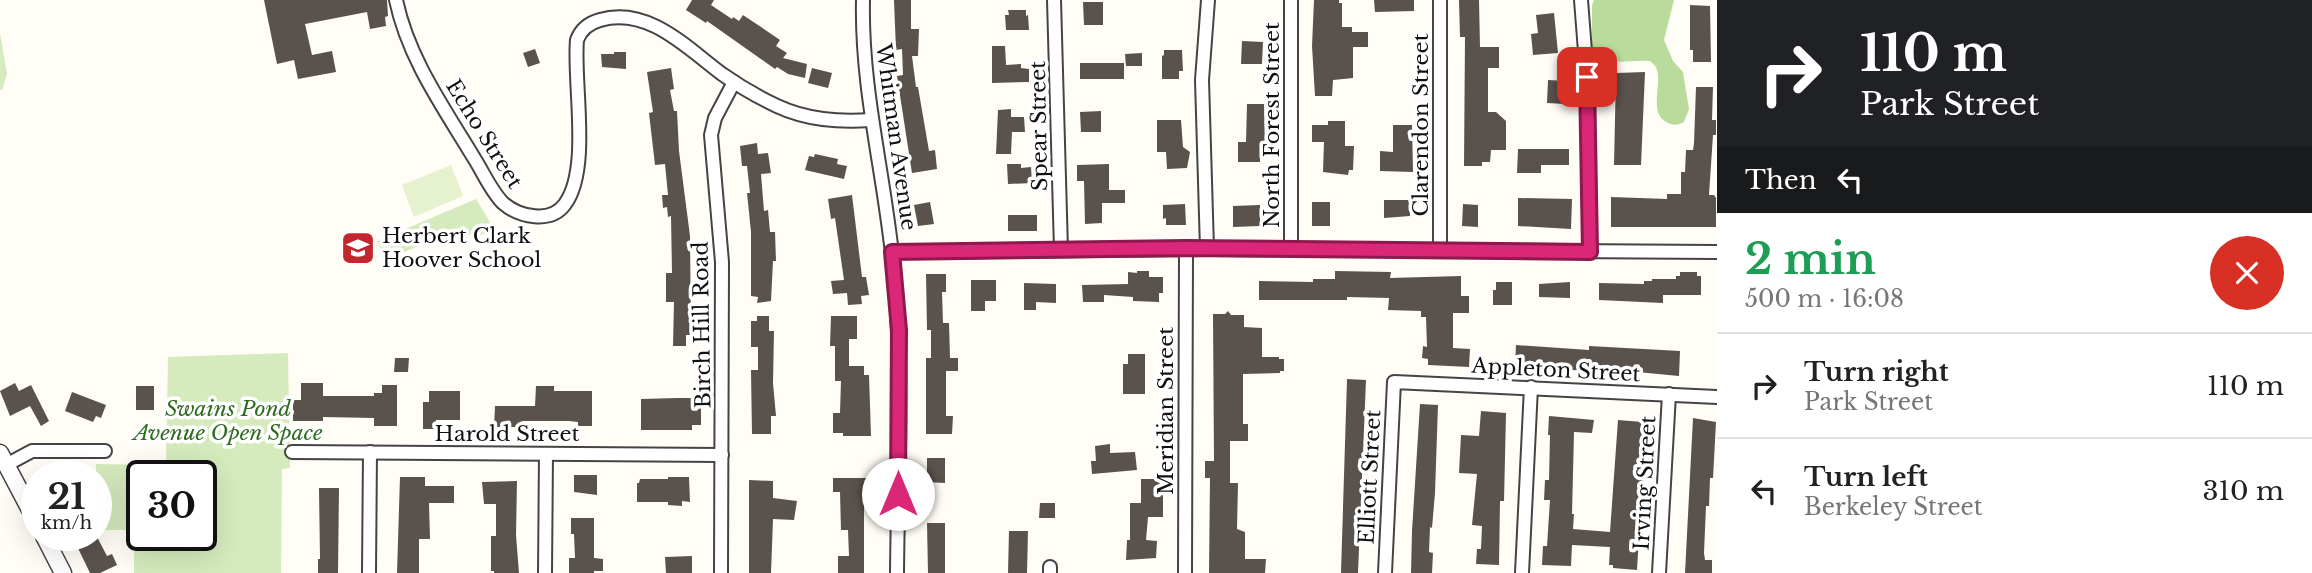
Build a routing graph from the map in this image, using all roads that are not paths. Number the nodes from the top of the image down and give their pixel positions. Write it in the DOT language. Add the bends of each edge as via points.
graph roads {
  1 [pos="396,0"];
  2 [pos="863,0"];
  3 [pos="1055,0"];
  4 [pos="1208,0"];
  5 [pos="1291,0"];
  6 [pos="1440,0"];
  7 [pos="1581,0"];
  8 [pos="734,82"];
  9 [pos="871,120"];
  10 [pos="1186,248"];
  11 [pos="1206,248"];
  12 [pos="1291,249"];
  13 [pos="1061,250"];
  14 [pos="1440,251"];
  15 [pos="892,252"];
  16 [pos="1590,252"];
  17 [pos="1717,252"];
  18 [pos="1394,382"];
  19 [pos="1531,387"];
  20 [pos="1669,394"];
  21 [pos="1717,397"];
  22 [pos="105,451"];
  23 [pos="292,452"];
  24 [pos="370,453"];
  25 [pos="546,454"];
  26 [pos="722,455"];
  27 [pos="3,459"];
  28 [pos="21,493"];
  29 [pos="52,551"];
  30 [pos="63,573"];
  31 [pos="369,573"];
  32 [pos="545,573"];
  33 [pos="721,573"];
  34 [pos="898,573"];
  35 [pos="1185,573"];
  36 [pos="1385,573"];
  37 [pos="1522,573"];
  38 [pos="1659,573"];
  1 -- 8 [label="street, Echo Street" via="407,40 500,200 530,216 558,210 570,194 578,160 577,40 583,29 610,18 645,22"];
  2 -- 9 [label="street, Whitman Avenue"];
  3 -- 13 [label="street, Spear Street"];
  4 -- 11 [label="street" via="1202,80"];
  5 -- 12 [label="street, North Forest Street"];
  6 -- 14 [label="street, Clarendon Street"];
  7 -- 16 [label="street"];
  8 -- 9 [label="street" via="801,115"];
  8 -- 26 [label="street, Birch Hill Road" via="711,135 722,262"];
  9 -- 15 [label="street, Whitman Avenue"];
  10 -- 11 [label="street"];
  10 -- 13 [label="street"];
  10 -- 35 [label="street, Meridian Street"];
  11 -- 12 [label="street"];
  12 -- 14 [label="street"];
  13 -- 15 [label="street"];
  14 -- 16 [label="street"];
  15 -- 34 [label="street, Whitman Avenue" via="899,330"];
  16 -- 17 [label="street"];
  18 -- 19 [label="street, Appleton Street"];
  18 -- 36 [label="street, Elliott Street"];
  19 -- 20 [label="street, Appleton Street"];
  19 -- 37 [label="street"];
  20 -- 21 [label="street, Appleton Street"];
  20 -- 38 [label="street, Irving Street"];
  22 -- 27 [label="street" via="32,452"];
  23 -- 24 [label="street, Harold Street"];
  24 -- 25 [label="street, Harold Street"];
  24 -- 31 [label="street"];
  25 -- 26 [label="street, Harold Street"];
  25 -- 32 [label="street"];
  26 -- 33 [label="street, Birch Hill Road"];
  27 -- 28 [label="street"];
  29 -- 30 [label="street"];
}
